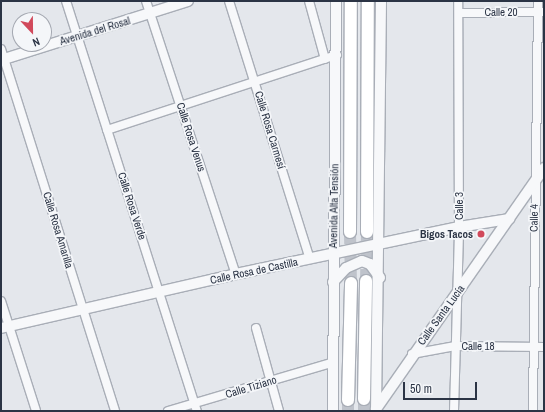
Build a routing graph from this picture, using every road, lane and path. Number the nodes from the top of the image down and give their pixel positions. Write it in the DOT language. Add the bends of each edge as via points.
graph roads {
  1 [pos="66,1"];
  2 [pos="146,1"];
  3 [pos="188,1"];
  4 [pos="229,1"];
  5 [pos="309,1"];
  6 [pos="336,1"];
  7 [pos="351,1"];
  8 [pos="368,1"];
  9 [pos="381,1"];
  10 [pos="458,1"];
  11 [pos="538,1"];
  12 [pos="459,12"];
  13 [pos="541,12"];
  14 [pos="150,14"];
  15 [pos="77,37"];
  16 [pos="338,55"];
  17 [pos="2,56"];
  18 [pos="325,59"];
  19 [pos="255,83"];
  20 [pos="182,107"];
  21 [pos="108,130"];
  22 [pos="544,168"];
  23 [pos="539,182"];
  24 [pos="509,219"];
  25 [pos="459,226"];
  26 [pos="350,232"];
  27 [pos="367,232"];
  28 [pos="379,245"];
  29 [pos="333,255"];
  30 [pos="310,260"];
  31 [pos="236,274"];
  32 [pos="380,278"];
  33 [pos="366,281"];
  34 [pos="334,282"];
  35 [pos="351,283"];
  36 [pos="160,291"];
  37 [pos="458,292"];
  38 [pos="1,301"];
  39 [pos="82,309"];
  40 [pos="5,327"];
  41 [pos="256,328"];
  42 [pos="455,346"];
  43 [pos="532,346"];
  44 [pos="544,347"];
  45 [pos="412,354"];
  46 [pos="334,362"];
  47 [pos="271,381"];
  48 [pos="364,399"];
  49 [pos="348,400"];
  50 [pos="196,407"];
  51 [pos="375,410"];
  52 [pos="36,411"];
  53 [pos="115,411"];
  54 [pos="168,411"];
  55 [pos="280,411"];
  56 [pos="333,411"];
  57 [pos="454,411"];
  58 [pos="533,411"];
  1 -- 15 [label="street, Calle Rosa Verde"];
  2 -- 14 [label="street, Calle Rosa Venus"];
  3 -- 14 [label="street, Avenida del Rosal"];
  4 -- 19 [label="street, Calle Rosa Carmesí"];
  5 -- 18 [label="street"];
  6 -- 16 [label="street, Avenida Alta Tensión"];
  7 -- 26 [label="main road, Avenida Alta Tensión"];
  8 -- 27 [label="main road"];
  9 -- 28 [label="street"];
  10 -- 12 [label="street, Calle 3"];
  11 -- 13 [label="street, Calle 4"];
  12 -- 13 [label="street, Calle 20"];
  12 -- 25 [label="street, Calle 3"];
  13 -- 23 [label="street, Calle 4"];
  14 -- 15 [label="street, Avenida del Rosal"];
  14 -- 20 [label="street, Calle Rosa Venus"];
  15 -- 17 [label="street, Avenida del Rosal"];
  15 -- 21 [label="street, Calle Rosa Verde"];
  16 -- 18 [label="street"];
  16 -- 29 [label="street, Avenida Alta Tensión"];
  17 -- 39 [label="street, Calle Rosa Amarilla"];
  18 -- 19 [label="street"];
  19 -- 20 [label="street"];
  19 -- 30 [label="street, Calle Rosa Carmesí"];
  20 -- 21 [label="street"];
  20 -- 31 [label="street, Calle Rosa Venus"];
  21 -- 36 [label="street, Calle Rosa Verde"];
  22 -- 23 [label="street, Calle Santa Lucía"];
  23 -- 24 [label="street, Calle Santa Lucía"];
  23 -- 43 [label="street, Calle 4"];
  24 -- 25 [label="street, Calle Rosa de Castilla"];
  24 -- 37 [label="street, Calle Santa Lucía"];
  25 -- 28 [label="street, Calle Rosa de Castilla"];
  25 -- 37 [label="street, Calle 3"];
  28 -- 29 [label="street, Calle Rosa de Castilla"];
  28 -- 32 [label="street"];
  29 -- 30 [label="street, Calle Rosa de Castilla"];
  29 -- 34 [label="street, Avenida Alta Tensión"];
  30 -- 31 [label="street, Calle Rosa de Castilla"];
  31 -- 36 [label="street, Calle Rosa de Castilla"];
  32 -- 34 [label="street" via="370,264 362,261 346,268"];
  32 -- 51 [label="street"];
  33 -- 48 [label="main road"];
  34 -- 46 [label="street, Avenida Alta Tensión"];
  35 -- 49 [label="main road"];
  36 -- 39 [label="street, Calle Rosa de Castilla"];
  36 -- 50 [label="street, Calle Rosa Verde"];
  37 -- 42 [label="street, Calle 3"];
  37 -- 45 [label="street, Calle Santa Lucía"];
  38 -- 40 [label="street"];
  39 -- 40 [label="street, Calle Rosa de Castilla"];
  39 -- 53 [label="street, Calle Rosa Amarilla"];
  40 -- 52 [label="street"];
  41 -- 47 [label="street"];
  42 -- 43 [label="street, Calle 18"];
  42 -- 45 [label="street, Calle 18"];
  42 -- 57 [label="street, Calle 3"];
  43 -- 44 [label="street, Calle 18"];
  43 -- 58 [label="street, Calle 4"];
  45 -- 51 [label="street, Calle Santa Lucía"];
  46 -- 47 [label="street, Calle Tiziano"];
  46 -- 56 [label="street, Avenida Alta Tensión"];
  47 -- 50 [label="street, Calle Tiziano"];
  47 -- 55 [label="street"];
  50 -- 54 [label="street, Calle Tiziano"];
}
